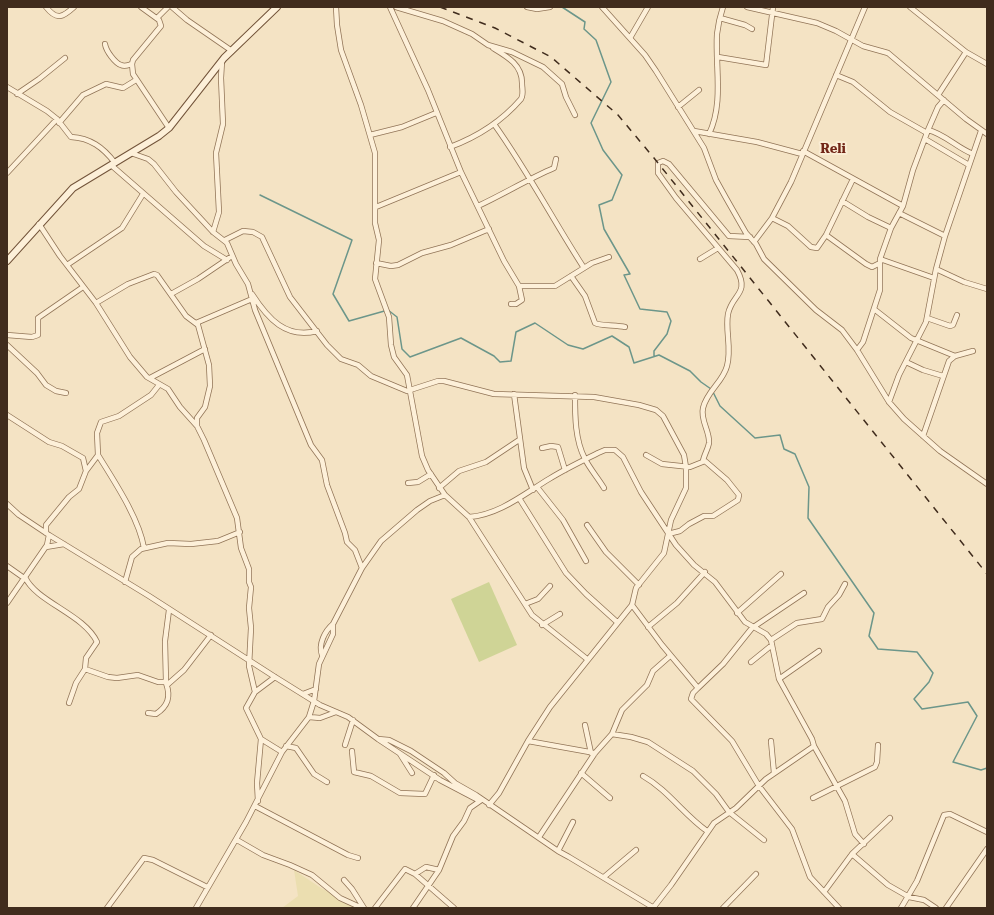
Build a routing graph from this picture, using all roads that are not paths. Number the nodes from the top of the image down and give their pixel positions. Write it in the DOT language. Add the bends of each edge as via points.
graph roads {
  1 [pos="46,7"];
  2 [pos="74,7"];
  3 [pos="140,7"];
  4 [pos="168,7"];
  5 [pos="172,7"];
  6 [pos="277,7"];
  7 [pos="336,7"];
  8 [pos="390,7"];
  9 [pos="396,7"];
  10 [pos="527,7"];
  11 [pos="550,7"];
  12 [pos="602,7"];
  13 [pos="648,7"];
  14 [pos="723,7"];
  15 [pos="747,7"];
  16 [pos="773,7"];
  17 [pos="865,7"];
  18 [pos="910,7"];
  19 [pos="538,8"];
  20 [pos="772,13"];
  21 [pos="157,18"];
  22 [pos="720,18"];
  23 [pos="752,29"];
  24 [pos="630,38"];
  25 [pos="850,40"];
  26 [pos="105,44"];
  27 [pos="488,45"];
  28 [pos="232,51"];
  29 [pos="966,52"];
  30 [pos="718,57"];
  31 [pos="65,58"];
  32 [pos="222,60"];
  33 [pos="132,64"];
  34 [pos="987,64"];
  35 [pos="836,75"];
  36 [pos="136,80"];
  37 [pos="8,89"];
  38 [pos="699,90"];
  39 [pos="17,94"];
  40 [pos="938,95"];
  41 [pos="944,100"];
  42 [pos="678,107"];
  43 [pos="436,113"];
  44 [pos="575,115"];
  45 [pos="58,121"];
  46 [pos="494,124"];
  47 [pos="169,128"];
  48 [pos="981,131"];
  49 [pos="694,132"];
  50 [pos="928,132"];
  51 [pos="710,134"];
  52 [pos="987,134"];
  53 [pos="370,135"];
  54 [pos="925,139"];
  55 [pos="450,147"];
  56 [pos="803,152"];
  57 [pos="131,153"];
  58 [pos="973,154"];
  59 [pos="556,159"];
  60 [pos="113,164"];
  61 [pos="969,165"];
  62 [pos="461,172"];
  63 [pos="7,173"];
  64 [pos="529,178"];
  65 [pos="853,179"];
  66 [pos="144,194"];
  67 [pos="842,201"];
  68 [pos="478,206"];
  69 [pos="903,206"];
  70 [pos="376,207"];
  71 [pos="899,213"];
  72 [pos="772,218"];
  73 [pos="39,224"];
  74 [pos="891,228"];
  75 [pos="489,229"];
  76 [pos="213,232"];
  77 [pos="826,235"];
  78 [pos="945,236"];
  79 [pos="750,237"];
  80 [pos="224,240"];
  81 [pos="754,242"];
  82 [pos="718,248"];
  83 [pos="232,255"];
  84 [pos="609,257"];
  85 [pos="700,259"];
  86 [pos="227,260"];
  87 [pos="7,261"];
  88 [pos="880,261"];
  89 [pos="376,263"];
  90 [pos="67,265"];
  91 [pos="584,268"];
  92 [pos="936,269"];
  93 [pos="571,276"];
  94 [pos="934,278"];
  95 [pos="519,286"];
  96 [pos="83,287"];
  97 [pos="987,289"];
  98 [pos="251,293"];
  99 [pos="171,294"];
  100 [pos="252,299"];
  101 [pos="96,303"];
  102 [pos="511,304"];
  103 [pos="874,309"];
  104 [pos="957,315"];
  105 [pos="927,318"];
  106 [pos="196,323"];
  107 [pos="625,327"];
  108 [pos="318,331"];
  109 [pos="7,335"];
  110 [pos="917,341"];
  111 [pos="7,345"];
  112 [pos="205,349"];
  113 [pos="857,350"];
  114 [pos="973,351"];
  115 [pos="955,356"];
  116 [pos="906,362"];
  117 [pos="943,376"];
  118 [pos="150,378"];
  119 [pos="159,385"];
  120 [pos="410,391"];
  121 [pos="66,393"];
  122 [pos="514,394"];
  123 [pos="575,395"];
  124 [pos="889,402"];
  125 [pos="7,415"];
  126 [pos="197,426"];
  127 [pos="923,436"];
  128 [pos="519,440"];
  129 [pos="542,448"];
  130 [pos="98,455"];
  131 [pos="646,455"];
  132 [pos="585,459"];
  133 [pos="703,461"];
  134 [pos="686,467"];
  135 [pos="565,470"];
  136 [pos="86,471"];
  137 [pos="431,474"];
  138 [pos="408,483"];
  139 [pos="987,484"];
  140 [pos="439,488"];
  141 [pos="535,488"];
  142 [pos="604,488"];
  143 [pos="445,495"];
  144 [pos="519,498"];
  145 [pos="7,504"];
  146 [pos="468,517"];
  147 [pos="588,525"];
  148 [pos="240,532"];
  149 [pos="48,534"];
  150 [pos="668,534"];
  151 [pos="64,544"];
  152 [pos="45,548"];
  153 [pos="144,548"];
  154 [pos="586,561"];
  155 [pos="7,566"];
  156 [pos="362,568"];
  157 [pos="705,572"];
  158 [pos="781,574"];
  159 [pos="24,578"];
  160 [pos="124,582"];
  161 [pos="845,584"];
  162 [pos="639,585"];
  163 [pos="550,586"];
  164 [pos="804,593"];
  165 [pos="7,604"];
  166 [pos="525,604"];
  167 [pos="632,605"];
  168 [pos="169,610"];
  169 [pos="737,613"];
  170 [pos="560,614"];
  171 [pos="617,622"];
  172 [pos="542,625"];
  173 [pos="648,627"];
  174 [pos="752,628"];
  175 [pos="211,635"];
  176 [pos="772,642"];
  177 [pos="819,651"];
  178 [pos="670,656"];
  179 [pos="587,659"];
  180 [pos="249,661"];
  181 [pos="751,662"];
  182 [pos="85,669"];
  183 [pos="275,678"];
  184 [pos="779,679"];
  185 [pos="166,683"];
  186 [pos="698,688"];
  187 [pos="316,689"];
  188 [pos="255,692"];
  189 [pos="303,694"];
  190 [pos="314,701"];
  191 [pos="69,703"];
  192 [pos="336,712"];
  193 [pos="148,713"];
  194 [pos="309,717"];
  195 [pos="353,720"];
  196 [pos="585,725"];
  197 [pos="612,734"];
  198 [pos="261,739"];
  199 [pos="378,739"];
  200 [pos="528,741"];
  201 [pos="771,741"];
  202 [pos="345,745"];
  203 [pos="878,745"];
  204 [pos="286,746"];
  205 [pos="814,746"];
  206 [pos="352,750"];
  207 [pos="282,752"];
  208 [pos="400,753"];
  209 [pos="593,753"];
  210 [pos="412,773"];
  211 [pos="581,773"];
  212 [pos="774,773"];
  213 [pos="434,775"];
  214 [pos="643,776"];
  215 [pos="327,782"];
  216 [pos="759,786"];
  217 [pos="838,787"];
  218 [pos="610,798"];
  219 [pos="813,798"];
  220 [pos="258,801"];
  221 [pos="482,801"];
  222 [pos="489,804"];
  223 [pos="255,806"];
  224 [pos="729,812"];
  225 [pos="890,818"];
  226 [pos="573,822"];
  227 [pos="707,831"];
  228 [pos="987,832"];
  229 [pos="539,837"];
  230 [pos="237,840"];
  231 [pos="764,840"];
  232 [pos="864,844"];
  233 [pos="987,849"];
  234 [pos="636,850"];
  235 [pos="558,851"];
  236 [pos="852,854"];
  237 [pos="358,858"];
  238 [pos="439,870"];
  239 [pos="415,874"];
  240 [pos="756,874"];
  241 [pos="604,877"];
  242 [pos="344,880"];
  243 [pos="428,885"];
  244 [pos="208,887"];
  245 [pos="824,892"];
  246 [pos="909,897"];
  247 [pos="646,906"];
  248 [pos="107,908"];
  249 [pos="196,908"];
  250 [pos="363,908"];
  251 [pos="375,908"];
  252 [pos="413,908"];
  253 [pos="454,908"];
  254 [pos="653,908"];
  255 [pos="723,908"];
  256 [pos="839,908"];
  257 [pos="901,908"];
  258 [pos="936,908"];
  259 [pos="946,908"];
  1 -- 2 [label="street" via="61,17"];
  3 -- 21 [label="street"];
  4 -- 21 [label="street"];
  5 -- 28 [label="street"];
  6 -- 28 [label="street"];
  7 -- 53 [label="street" via="341,50"];
  8 -- 43 [label="street"];
  9 -- 27 [label="street" via="456,26"];
  10 -- 19 [label="street"];
  11 -- 19 [label="street"];
  12 -- 24 [label="street"];
  13 -- 24 [label="street"];
  14 -- 22 [label="street"];
  15 -- 20 [label="street"];
  16 -- 20 [label="street"];
  17 -- 25 [label="street"];
  18 -- 29 [label="street"];
  20 -- 25 [label="street" via="818,23"];
  20 -- 30 [label="street" via="766,65"];
  21 -- 33 [label="street" via="160,27"];
  22 -- 23 [label="street"];
  22 -- 30 [label="street" via="717,34"];
  24 -- 42 [label="street" via="645,55"];
  25 -- 35 [label="street"];
  25 -- 40 [label="street" via="888,53"];
  26 -- 33 [label="street" via="107,51 120,65"];
  27 -- 44 [label="street" via="512,52 551,73 562,84"];
  27 -- 46 [label="street" via="516,64 523,78 522,99"];
  28 -- 32 [label="street"];
  29 -- 34 [label="street"];
  29 -- 40 [label="street"];
  30 -- 51 [label="street" via="716,113"];
  31 -- 39 [label="street"];
  32 -- 47 [label="street"];
  32 -- 76 [label="street" via="220,78 223,124 216,153 219,212"];
  33 -- 36 [label="street"];
  35 -- 50 [label="street" via="853,82 890,112"];
  35 -- 56 [label="street"];
  36 -- 45 [label="street" via="123,88 106,84 84,95"];
  36 -- 47 [label="street"];
  37 -- 39 [label="street"];
  38 -- 42 [label="street"];
  39 -- 45 [label="street" via="47,111"];
  40 -- 41 [label="street"];
  41 -- 48 [label="street"];
  41 -- 50 [label="street" via="938,107"];
  42 -- 49 [label="street"];
  43 -- 53 [label="street" via="402,127"];
  43 -- 55 [label="street"];
  45 -- 60 [label="street" via="71,137 86,139 105,152"];
  45 -- 63 [label="street"];
  46 -- 55 [label="street"];
  46 -- 64 [label="street"];
  47 -- 57 [label="street"];
  48 -- 52 [label="street"];
  48 -- 58 [label="street"];
  49 -- 51 [label="street"];
  49 -- 79 [label="street" via="704,148 716,180"];
  50 -- 54 [label="street"];
  50 -- 58 [label="street" via="938,133"];
  51 -- 56 [label="street"];
  53 -- 70 [label="street" via="375,153"];
  54 -- 61 [label="street"];
  54 -- 69 [label="street"];
  55 -- 62 [label="street"];
  56 -- 65 [label="street" via="838,168"];
  56 -- 72 [label="street"];
  57 -- 60 [label="street"];
  57 -- 76 [label="street" via="154,164"];
  58 -- 61 [label="street"];
  59 -- 64 [label="street" via="554,168"];
  60 -- 66 [label="street"];
  60 -- 73 [label="street" via="73,188"];
  61 -- 78 [label="street"];
  62 -- 68 [label="street"];
  62 -- 70 [label="street"];
  64 -- 68 [label="street"];
  64 -- 91 [label="street"];
  65 -- 67 [label="street"];
  65 -- 69 [label="street"];
  66 -- 86 [label="street" via="204,246"];
  66 -- 90 [label="street" via="122,228"];
  67 -- 74 [label="street"];
  67 -- 77 [label="street"];
  68 -- 75 [label="street"];
  69 -- 71 [label="street"];
  70 -- 89 [label="street" via="375,223 379,240"];
  71 -- 74 [label="street"];
  71 -- 78 [label="street"];
  72 -- 77 [label="street" via="788,226 813,248 818,247"];
  72 -- 81 [label="street"];
  73 -- 87 [label="street"];
  73 -- 90 [label="street"];
  74 -- 88 [label="street"];
  75 -- 89 [label="street" via="451,245 422,253 398,265"];
  75 -- 95 [label="street"];
  76 -- 80 [label="street"];
  77 -- 88 [label="street" via="872,267"];
  78 -- 92 [label="street"];
  79 -- 81 [label="street"];
  79 -- 82 [label="street" via="729,236 669,164 663,161 658,163 660,176"];
  80 -- 83 [label="street"];
  80 -- 108 [label="street" via="243,231 253,232 262,237 290,297"];
  81 -- 113 [label="street" via="768,264 816,310 842,330"];
  82 -- 85 [label="street"];
  82 -- 133 [label="street" via="737,270 743,284 728,313 727,365 722,379 708,396 702,414 709,446"];
  83 -- 86 [label="street"];
  83 -- 98 [label="street"];
  84 -- 91 [label="street"];
  86 -- 99 [label="street"];
  88 -- 94 [label="street"];
  88 -- 103 [label="street" via="881,283"];
  89 -- 120 [label="street" via="375,279 389,317 392,349 397,362 406,373"];
  90 -- 96 [label="street"];
  91 -- 93 [label="street"];
  92 -- 94 [label="street"];
  92 -- 97 [label="street"];
  93 -- 95 [label="street" via="555,286"];
  93 -- 107 [label="street" via="585,296 595,323"];
  94 -- 105 [label="street"];
  95 -- 102 [label="street" via="522,300"];
  96 -- 101 [label="street"];
  96 -- 109 [label="street" via="38,318 38,335"];
  98 -- 100 [label="street"];
  98 -- 108 [label="street" via="276,325 304,334"];
  99 -- 101 [label="street" via="154,274 128,284"];
  99 -- 106 [label="street" via="186,316"];
  100 -- 106 [label="street"];
  100 -- 156 [label="street" via="311,445 322,460 327,485 346,540 355,550"];
  101 -- 118 [label="street" via="130,357"];
  103 -- 110 [label="street"];
  103 -- 113 [label="street" via="863,342"];
  104 -- 105 [label="street" via="950,326"];
  105 -- 110 [label="street"];
  106 -- 112 [label="street"];
  108 -- 120 [label="street" via="341,359 358,365 371,376"];
  110 -- 115 [label="street"];
  110 -- 116 [label="street"];
  111 -- 121 [label="street" via="38,373 46,385 56,392"];
  112 -- 118 [label="street"];
  112 -- 126 [label="street" via="211,380 205,407 197,418"];
  113 -- 124 [label="street"];
  114 -- 115 [label="street"];
  115 -- 117 [label="street" via="949,361"];
  116 -- 117 [label="street"];
  116 -- 124 [label="street"];
  117 -- 127 [label="street"];
  118 -- 119 [label="street"];
  119 -- 126 [label="street" via="167,388"];
  119 -- 130 [label="street" via="151,395 119,416 101,422 97,433"];
  120 -- 122 [label="street" via="444,381 494,394"];
  120 -- 137 [label="street" via="421,451"];
  122 -- 123 [label="street"];
  122 -- 128 [label="street"];
  123 -- 132 [label="street" via="577,432"];
  123 -- 134 [label="street" via="639,405 660,412 679,445"];
  124 -- 127 [label="street"];
  125 -- 136 [label="street" via="49,442 83,458"];
  126 -- 148 [label="street" via="237,518"];
  127 -- 139 [label="street"];
  128 -- 140 [label="street" via="486,462 459,471"];
  128 -- 141 [label="street" via="525,474"];
  129 -- 135 [label="street" via="558,447"];
  130 -- 136 [label="street"];
  130 -- 153 [label="street" via="122,494 141,533"];
  131 -- 134 [label="street" via="662,464"];
  132 -- 135 [label="street"];
  132 -- 142 [label="street"];
  132 -- 150 [label="street" via="605,450 620,453"];
  133 -- 134 [label="street" via="693,467"];
  133 -- 150 [label="street" via="728,480 738,493 739,499 713,516 704,516 680,531"];
  134 -- 150 [label="street" via="685,493 671,520"];
  135 -- 141 [label="street"];
  136 -- 149 [label="street" via="79,489 46,525"];
  137 -- 138 [label="street" via="418,482"];
  137 -- 140 [label="street"];
  140 -- 143 [label="street"];
  141 -- 144 [label="street"];
  141 -- 154 [label="street" via="563,520"];
  143 -- 146 [label="street"];
  143 -- 156 [label="street" via="430,501 395,528 376,547"];
  144 -- 146 [label="street" via="486,514"];
  144 -- 171 [label="street" via="566,573"];
  145 -- 149 [label="street"];
  146 -- 166 [label="street"];
  147 -- 162 [label="street" via="606,552"];
  148 -- 153 [label="street" via="218,541 168,543"];
  148 -- 180 [label="street" via="240,545 248,563 249,582 252,587 249,608"];
  149 -- 151 [label="street"];
  149 -- 152 [label="street" via="49,542"];
  150 -- 157 [label="street" via="694,565"];
  150 -- 162 [label="street" via="661,558"];
  151 -- 152 [label="street"];
  151 -- 160 [label="street"];
  152 -- 159 [label="street"];
  153 -- 160 [label="street" via="132,557"];
  155 -- 159 [label="street"];
  156 -- 187 [label="street" via="333,624 332,634 322,655"];
  157 -- 169 [label="street"];
  157 -- 173 [label="street" via="677,603"];
  158 -- 169 [label="street"];
  159 -- 165 [label="street"];
  159 -- 182 [label="street" via="32,588 90,631 97,644 86,658"];
  160 -- 168 [label="street"];
  161 -- 176 [label="street" via="822,619 797,623"];
  162 -- 167 [label="street" via="634,592"];
  163 -- 166 [label="street" via="541,596"];
  164 -- 174 [label="street"];
  166 -- 172 [label="street"];
  167 -- 171 [label="street"];
  167 -- 173 [label="street"];
  168 -- 175 [label="street"];
  168 -- 185 [label="street" via="165,641"];
  169 -- 174 [label="street"];
  170 -- 172 [label="street"];
  171 -- 179 [label="street"];
  172 -- 179 [label="street"];
  173 -- 178 [label="street"];
  174 -- 176 [label="street" via="762,631"];
  174 -- 186 [label="street" via="723,664"];
  175 -- 180 [label="street"];
  175 -- 185 [label="street" via="184,670"];
  176 -- 181 [label="street"];
  176 -- 184 [label="street"];
  177 -- 184 [label="street"];
  178 -- 186 [label="street"];
  178 -- 197 [label="street" via="653,671 647,685 622,710"];
  179 -- 200 [label="street"];
  180 -- 183 [label="street"];
  180 -- 188 [label="street"];
  182 -- 185 [label="street" via="108,677 138,675"];
  182 -- 191 [label="street" via="76,683"];
  183 -- 188 [label="street"];
  183 -- 189 [label="street"];
  184 -- 205 [label="street"];
  185 -- 193 [label="street" via="169,697 166,705 156,714"];
  186 -- 216 [label="street" via="691,699 732,741"];
  187 -- 189 [label="street"];
  187 -- 190 [label="street"];
  188 -- 198 [label="street" via="246,708"];
  189 -- 190 [label="street"];
  190 -- 192 [label="street"];
  190 -- 194 [label="street"];
  192 -- 194 [label="street" via="320,718"];
  192 -- 195 [label="street"];
  194 -- 204 [label="street"];
  195 -- 199 [label="street"];
  195 -- 202 [label="street"];
  196 -- 209 [label="street"];
  197 -- 209 [label="street"];
  197 -- 224 [label="street" via="648,742 687,767 706,784"];
  198 -- 207 [label="street"];
  198 -- 220 [label="street"];
  199 -- 208 [label="street"];
  199 -- 221 [label="street" via="389,740 411,751"];
  200 -- 209 [label="street"];
  200 -- 222 [label="street" via="499,793"];
  201 -- 212 [label="street"];
  203 -- 217 [label="street" via="875,767"];
  204 -- 207 [label="street"];
  204 -- 215 [label="street" via="296,748 314,774"];
  205 -- 212 [label="street"];
  205 -- 217 [label="street"];
  206 -- 213 [label="street" via="354,772 371,776 400,793 425,794"];
  207 -- 220 [label="street"];
  208 -- 210 [label="street"];
  208 -- 213 [label="street"];
  209 -- 211 [label="street"];
  211 -- 218 [label="street"];
  211 -- 229 [label="street"];
  212 -- 216 [label="street"];
  213 -- 221 [label="street"];
  214 -- 227 [label="street"];
  216 -- 224 [label="street"];
  216 -- 245 [label="street" via="792,829 807,873"];
  217 -- 219 [label="street"];
  217 -- 232 [label="street" via="853,830"];
  220 -- 223 [label="street"];
  221 -- 222 [label="street"];
  221 -- 238 [label="street" via="470,808 464,822 453,836"];
  222 -- 229 [label="street"];
  223 -- 230 [label="street"];
  223 -- 237 [label="street"];
  224 -- 227 [label="street"];
  224 -- 231 [label="street"];
  225 -- 232 [label="street"];
  226 -- 235 [label="street"];
  227 -- 254 [label="street"];
  228 -- 246 [label="street" via="946,813"];
  229 -- 235 [label="street"];
  230 -- 244 [label="street"];
  230 -- 250 [label="street" via="262,855 290,864 312,875 340,898"];
  232 -- 236 [label="street"];
  233 -- 259 [label="street"];
  234 -- 241 [label="street"];
  235 -- 241 [label="street"];
  236 -- 245 [label="street"];
  236 -- 246 [label="street" via="882,881"];
  238 -- 239 [label="street" via="426,867"];
  238 -- 243 [label="street"];
  239 -- 243 [label="street"];
  239 -- 251 [label="street" via="408,870 403,871"];
  240 -- 255 [label="street"];
  241 -- 247 [label="street"];
  242 -- 250 [label="street"];
  243 -- 252 [label="street"];
  243 -- 253 [label="street"];
  244 -- 248 [label="street" via="144,858"];
  244 -- 249 [label="street"];
  245 -- 256 [label="street"];
  246 -- 257 [label="street"];
  246 -- 258 [label="street" via="924,900"];
  247 -- 254 [label="street"];
}
